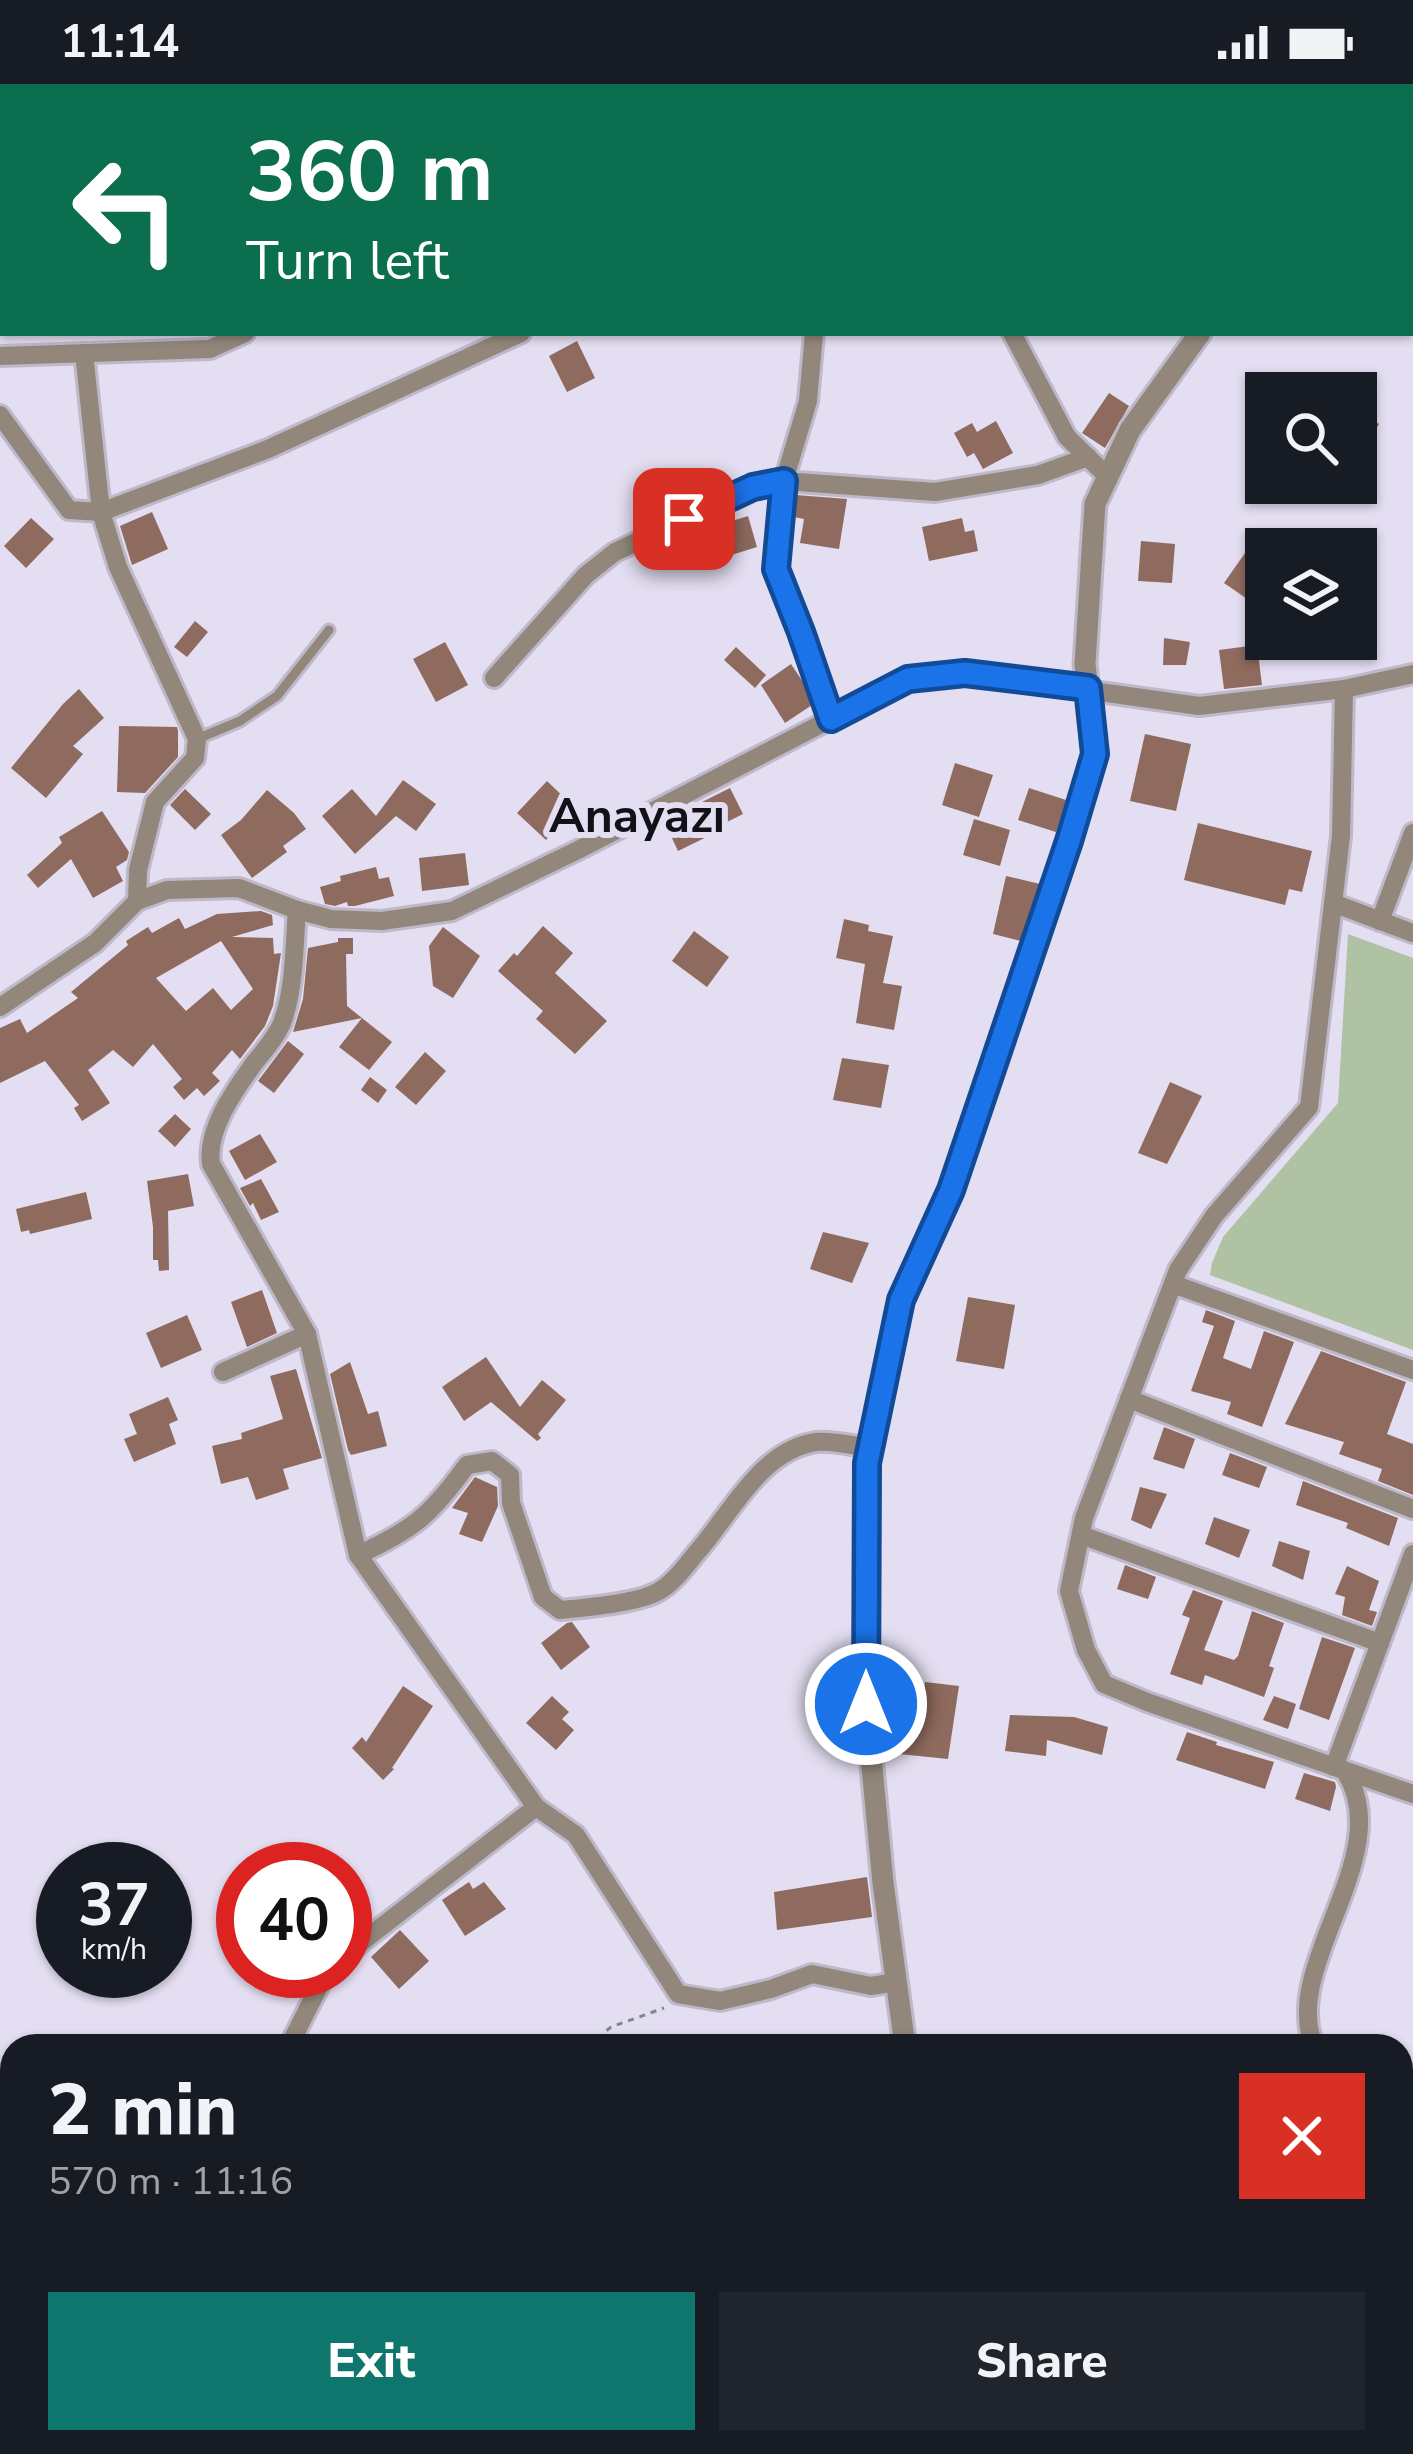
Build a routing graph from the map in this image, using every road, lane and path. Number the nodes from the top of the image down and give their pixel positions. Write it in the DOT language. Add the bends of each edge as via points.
graph roads {
  1 [pos="238,336"];
  2 [pos="514,336"];
  3 [pos="814,336"];
  4 [pos="1014,336"];
  5 [pos="1197,336"];
  6 [pos="84,353"];
  7 [pos="0,356"];
  8 [pos="0,415"];
  9 [pos="1088,458"];
  10 [pos="1108,477"];
  11 [pos="784,481"];
  12 [pos="101,512"];
  13 [pos="329,631"];
  14 [pos="1413,674"];
  15 [pos="494,678"];
  16 [pos="1088,688"];
  17 [pos="1344,688"];
  18 [pos="831,719"];
  19 [pos="197,739"];
  20 [pos="1413,833"];
  21 [pos="137,901"];
  22 [pos="1333,904"];
  23 [pos="297,910"];
  24 [pos="1380,921"];
  25 [pos="1413,933"];
  26 [pos="0,1007"];
  27 [pos="1173,1284"];
  28 [pos="308,1334"];
  29 [pos="1413,1370"];
  30 [pos="223,1372"];
  31 [pos="1129,1400"];
  32 [pos="871,1448"];
  33 [pos="1413,1509"];
  34 [pos="1081,1534"];
  35 [pos="1413,1554"];
  36 [pos="358,1555"];
  37 [pos="1380,1643"];
  38 [pos="1339,1768"];
  39 [pos="1413,1794"];
  40 [pos="536,1808"];
  41 [pos="372,1934"];
  42 [pos="897,1982"];
  43 [pos="678,1994"];
  44 [pos="313,1998"];
  45 [pos="295,2034"];
  46 [pos="602,2034"];
  47 [pos="904,2034"];
  48 [pos="1309,2034"];
  1 -- 6 [label="street" via="210,349"];
  2 -- 12 [label="street" via="268,449"];
  3 -- 11 [label="street" via="808,400"];
  4 -- 9 [label="street" via="1067,437"];
  5 -- 10 [label="street" via="1130,430"];
  6 -- 7 [label="street"];
  6 -- 12 [label="street"];
  8 -- 12 [label="street" via="69,511"];
  9 -- 10 [label="street"];
  9 -- 11 [label="street" via="935,493"];
  10 -- 16 [label="street" via="1095,504"];
  11 -- 15 [label="street" via="753,487 615,552"];
  11 -- 18 [label="street" via="776,569"];
  12 -- 19 [label="street"];
  13 -- 19 [label="lane" via="277,696"];
  14 -- 17 [label="street"];
  16 -- 17 [label="street" via="1199,706"];
  16 -- 18 [label="street" via="965,673 908,679"];
  16 -- 32 [label="street" via="1095,754 951,1190 901,1300"];
  17 -- 22 [label="street"];
  18 -- 23 [label="street" via="452,911 382,921"];
  19 -- 21 [label="street" via="195,758 155,802"];
  20 -- 24 [label="street"];
  21 -- 23 [label="street" via="167,890 239,888"];
  21 -- 26 [label="street" via="95,943"];
  22 -- 24 [label="street"];
  22 -- 27 [label="street" via="1309,1107 1214,1216"];
  23 -- 28 [label="street" via="284,1018 209,1149"];
  24 -- 25 [label="street"];
  27 -- 29 [label="street"];
  27 -- 31 [label="street"];
  28 -- 30 [label="street"];
  28 -- 36 [label="street"];
  31 -- 33 [label="street"];
  31 -- 34 [label="street"];
  32 -- 36 [label="street" via="821,1442 777,1456 659,1592 628,1600 560,1610 543,1597 511,1503 510,1475 492,1461 467,1465 416,1525"];
  32 -- 42 [label="street" via="866,1704"];
  34 -- 37 [label="street"];
  34 -- 38 [label="street" via="1069,1591 1104,1684"];
  35 -- 37 [label="street"];
  36 -- 40 [label="street"];
  37 -- 38 [label="street"];
  38 -- 39 [label="street"];
  38 -- 48 [label="street" via="1358,1801 1359,1840 1311,1983"];
  40 -- 41 [label="street"];
  40 -- 43 [label="street" via="576,1835"];
  42 -- 43 [label="street" via="871,1986 812,1974 720,2001"];
  42 -- 47 [label="street"];
  43 -- 46 [label="path"];
  44 -- 45 [label="street"];
}
